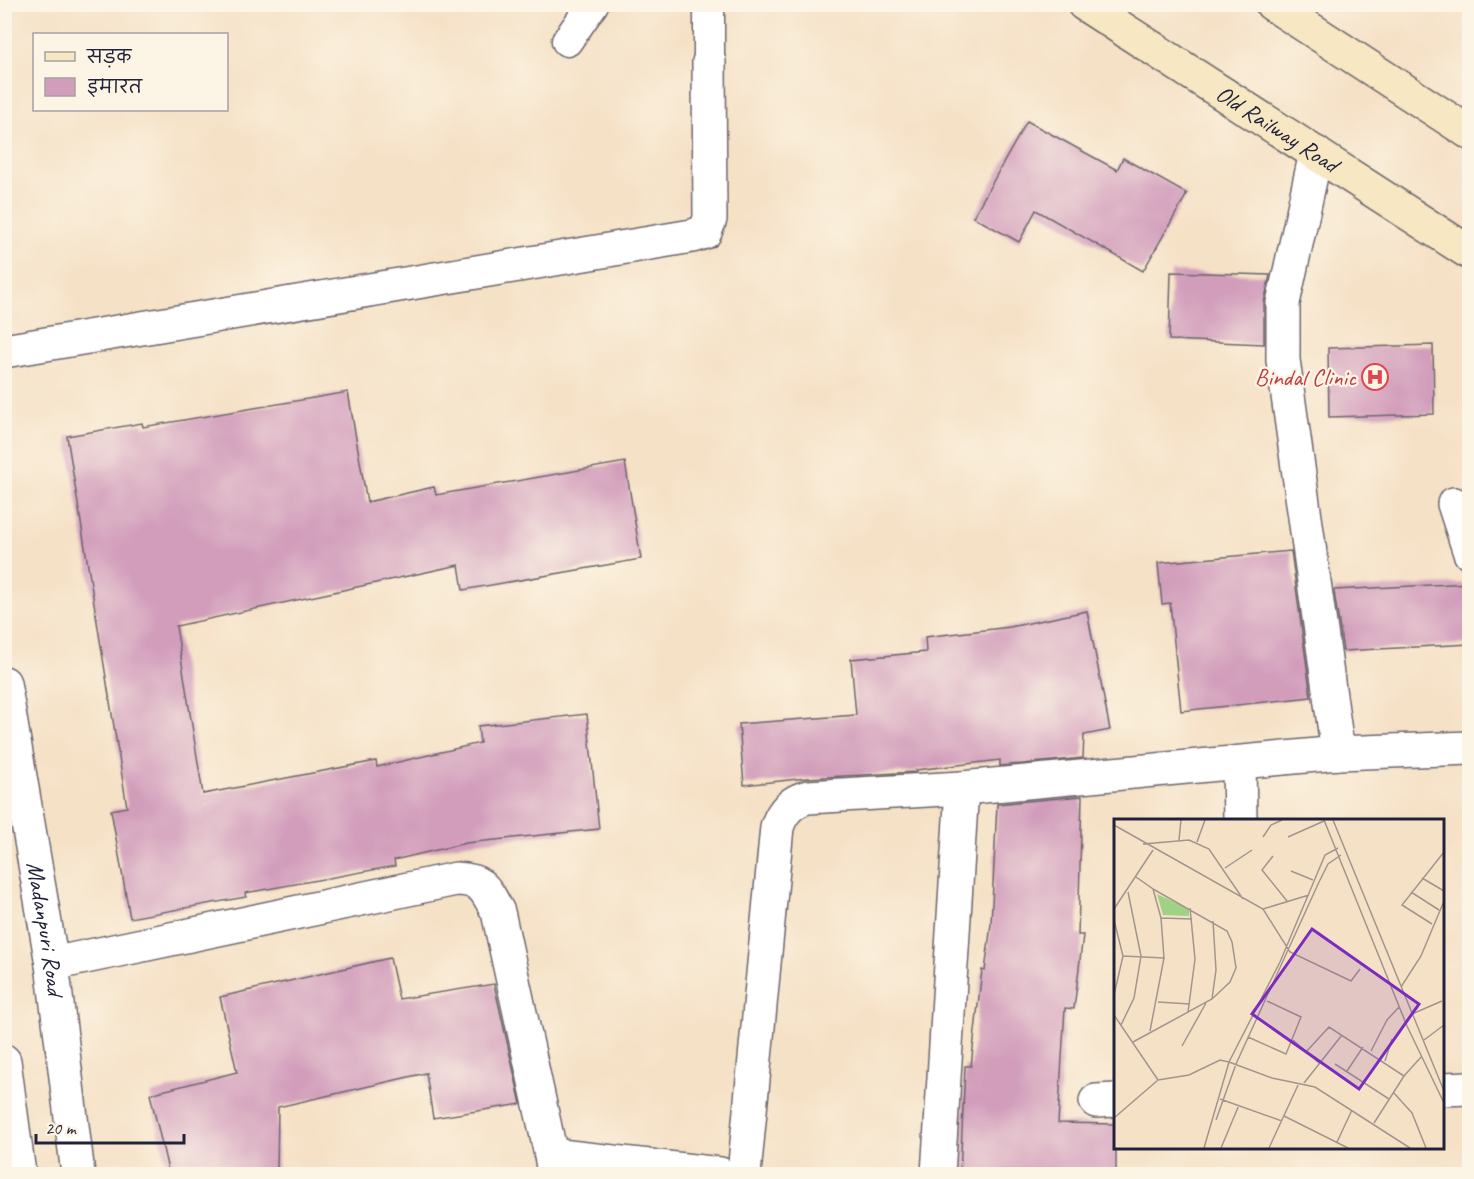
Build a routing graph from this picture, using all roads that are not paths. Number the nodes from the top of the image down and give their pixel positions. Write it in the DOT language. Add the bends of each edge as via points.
graph roads {
  1 [pos="593,4"];
  2 [pos="709,4"];
  3 [pos="1084,4"];
  4 [pos="1272,4"];
  5 [pos="567,41"];
  6 [pos="709,62"];
  7 [pos="1470,133"];
  8 [pos="1316,153"];
  9 [pos="1470,253"];
  10 [pos="4,351"];
  11 [pos="1454,504"];
  12 [pos="1470,554"];
  13 [pos="4,683"];
  14 [pos="1470,748"];
  15 [pos="1338,753"];
  16 [pos="1239,764"];
  17 [pos="962,788"];
  18 [pos="1240,819"];
  19 [pos="52,964"];
  20 [pos="4,1061"];
  21 [pos="1470,1088"];
  22 [pos="1444,1089"];
  23 [pos="552,1165"];
  24 [pos="19,1174"];
  25 [pos="78,1174"];
  26 [pos="720,1174"];
  27 [pos="744,1174"];
  28 [pos="938,1174"];
  1 -- 5 [label="lane"];
  2 -- 6 [label="lane"];
  3 -- 8 [label="main road, Old Railway Road"];
  4 -- 7 [label="main road"];
  6 -- 10 [label="street" via="710,219 705,232"];
  8 -- 9 [label="main road, Old Railway Road"];
  8 -- 15 [label="street" via="1284,303 1282,360"];
  11 -- 12 [label="street"];
  13 -- 19 [label="street, Madanpuri Road"];
  14 -- 15 [label="street"];
  15 -- 16 [label="street"];
  16 -- 17 [label="street"];
  16 -- 18 [label="street"];
  17 -- 27 [label="street" via="808,797 798,799 781,815"];
  17 -- 28 [label="street"];
  19 -- 23 [label="street" via="456,879 472,880 484,889 498,912"];
  19 -- 25 [label="street, Madanpuri Road"];
  20 -- 24 [label="street"];
  21 -- 22 [label="street"];
  23 -- 26 [label="street"];
}
